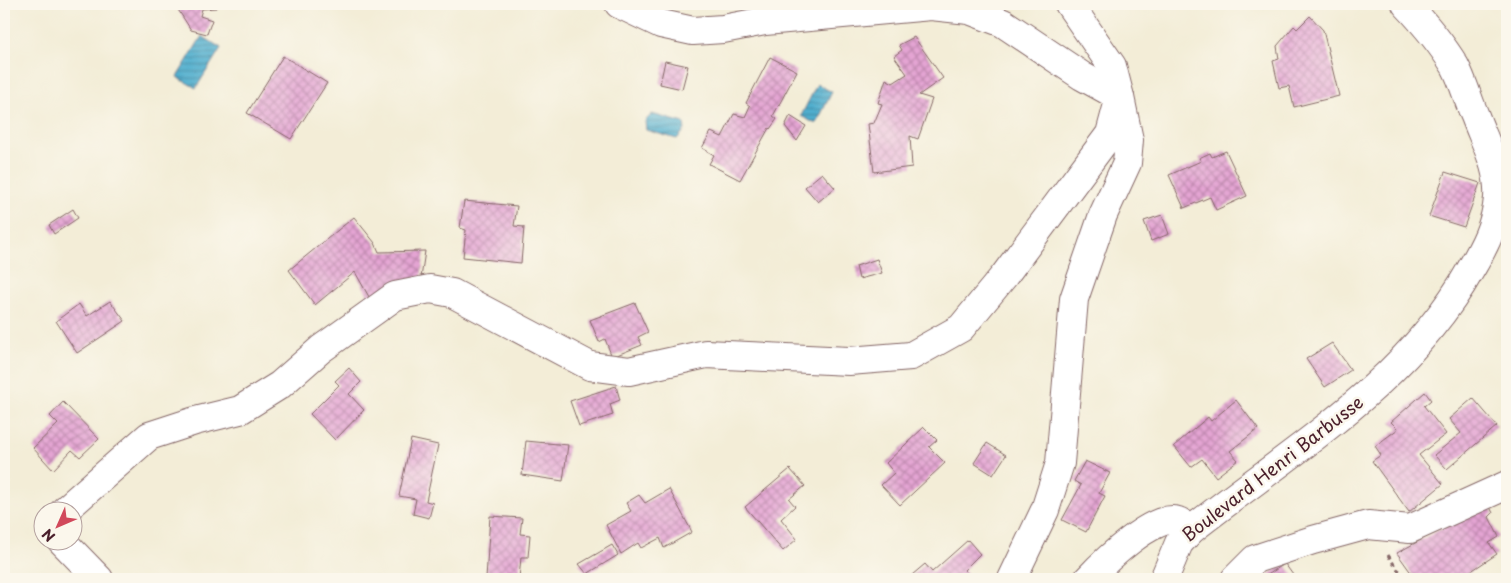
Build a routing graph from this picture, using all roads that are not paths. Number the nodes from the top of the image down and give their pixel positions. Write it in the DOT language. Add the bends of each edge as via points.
graph roads {
  1 [pos="618,4"];
  2 [pos="1069,4"];
  3 [pos="1406,4"];
  4 [pos="1120,97"];
  5 [pos="1507,485"];
  6 [pos="76,500"];
  7 [pos="1191,530"];
  8 [pos="70,550"];
  9 [pos="98,579"];
  10 [pos="1012,579"];
  11 [pos="1088,579"];
  12 [pos="1164,579"];
  13 [pos="1235,579"];
  1 -- 4 [label="street" via="661,24 693,31 930,6 969,10 1003,23 1082,76"];
  2 -- 4 [label="street" via="1112,66"];
  3 -- 7 [label="street, Boulevard Henri Barbusse" via="1429,28 1456,68 1495,163 1498,198 1492,230 1455,296 1366,395"];
  4 -- 6 [label="street" via="1110,134 1004,276 961,328 911,356 849,361 706,354 629,371 590,366 452,293 430,289 396,296 322,349 280,385 240,410 149,436"];
  4 -- 10 [label="street" via="1129,140 1127,163 1103,215 1074,299 1060,463 1045,510"];
  5 -- 13 [label="street" via="1410,529 1368,526 1255,559"];
  7 -- 11 [label="street" via="1178,520 1166,520 1153,526 1108,558"];
  7 -- 12 [label="street, Boulevard Henri Barbusse" via="1179,543"];
  8 -- 9 [label="street"];
}
